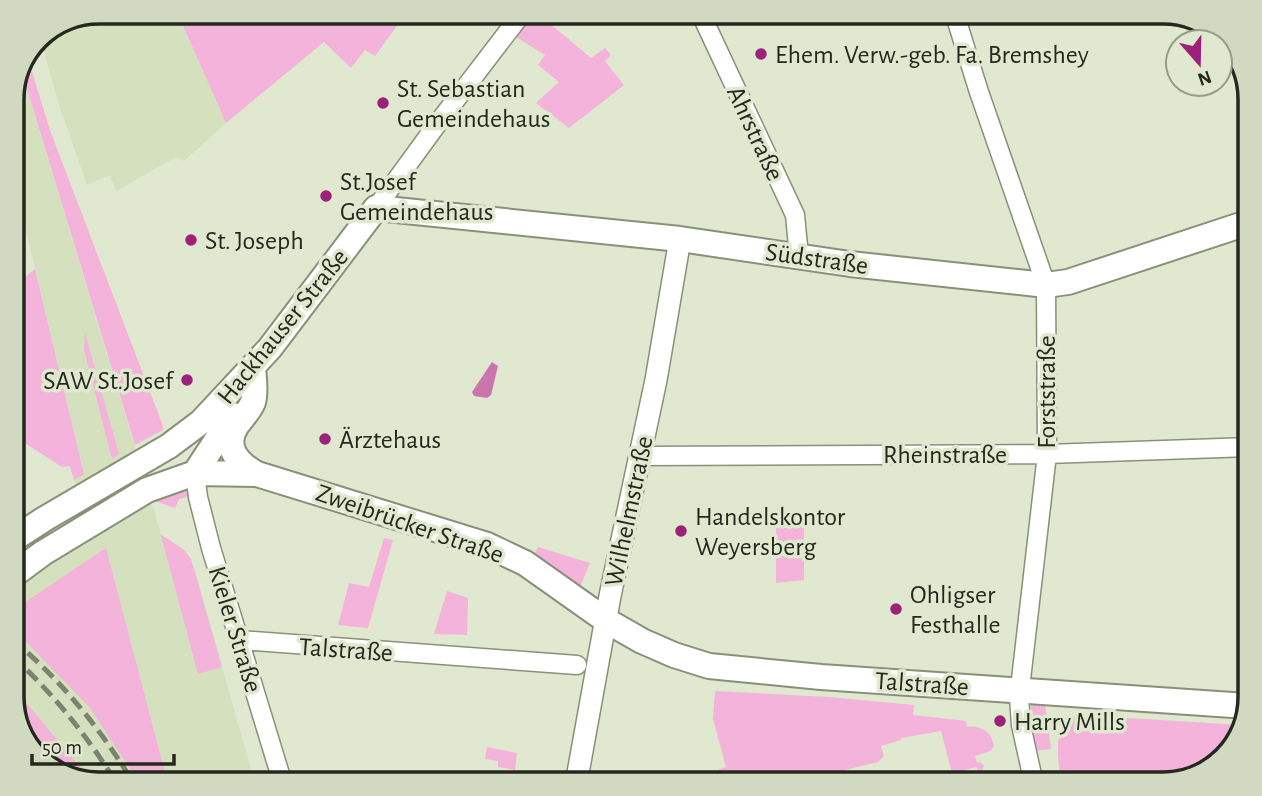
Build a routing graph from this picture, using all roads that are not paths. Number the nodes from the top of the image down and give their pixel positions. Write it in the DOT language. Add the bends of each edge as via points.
graph roads {
  1 [pos="514,24"];
  2 [pos="706,24"];
  3 [pos="958,24"];
  4 [pos="376,208"];
  5 [pos="1238,226"];
  6 [pos="680,239"];
  7 [pos="799,256"];
  8 [pos="1046,285"];
  9 [pos="254,377"];
  10 [pos="1238,447"];
  11 [pos="1047,454"];
  12 [pos="640,456"];
  13 [pos="195,473"];
  14 [pos="257,474"];
  15 [pos="25,532"];
  16 [pos="25,546"];
  17 [pos="43,554"];
  18 [pos="25,567"];
  19 [pos="607,621"];
  20 [pos="240,640"];
  21 [pos="577,665"];
  22 [pos="1020,690"];
  23 [pos="1237,705"];
  24 [pos="279,772"];
  25 [pos="578,772"];
  26 [pos="1031,772"];
  1 -- 4 [label="street, Hackhauser Straße"];
  2 -- 7 [label="street, Ahrstraße" via="795,215"];
  3 -- 8 [label="street, Forststraße"];
  4 -- 6 [label="main road, Südstraße"];
  4 -- 9 [label="main road, Hackhauser Straße"];
  5 -- 8 [label="main road, Südstraße" via="1068,282"];
  6 -- 7 [label="main road, Südstraße"];
  6 -- 12 [label="street, Wilhelmstraße"];
  7 -- 8 [label="main road, Südstraße"];
  8 -- 11 [label="street, Forststraße"];
  9 -- 13 [label="main road"];
  9 -- 14 [label="main road" via="253,402 232,438 237,460"];
  9 -- 15 [label="main road, Hackhauser Straße" via="179,440"];
  10 -- 11 [label="street, Rheinstraße"];
  11 -- 12 [label="street, Rheinstraße"];
  11 -- 22 [label="street, Forststraße"];
  12 -- 19 [label="street, Wilhelmstraße"];
  13 -- 14 [label="main road, Zweibrücker Straße"];
  13 -- 17 [label="main road" via="147,490"];
  13 -- 20 [label="street, Kieler Straße" via="211,548"];
  14 -- 19 [label="main road, Zweibrücker Straße" via="487,545 525,563"];
  16 -- 17 [label="street"];
  17 -- 18 [label="main road"];
  19 -- 22 [label="main road, Talstraße" via="642,641 709,666"];
  19 -- 25 [label="street, Wilhelmstraße"];
  20 -- 21 [label="street, Talstraße"];
  20 -- 24 [label="street, Kieler Straße"];
  22 -- 23 [label="main road, Talstraße"];
  22 -- 26 [label="street, Forststraße" via="1021,725"];
}
